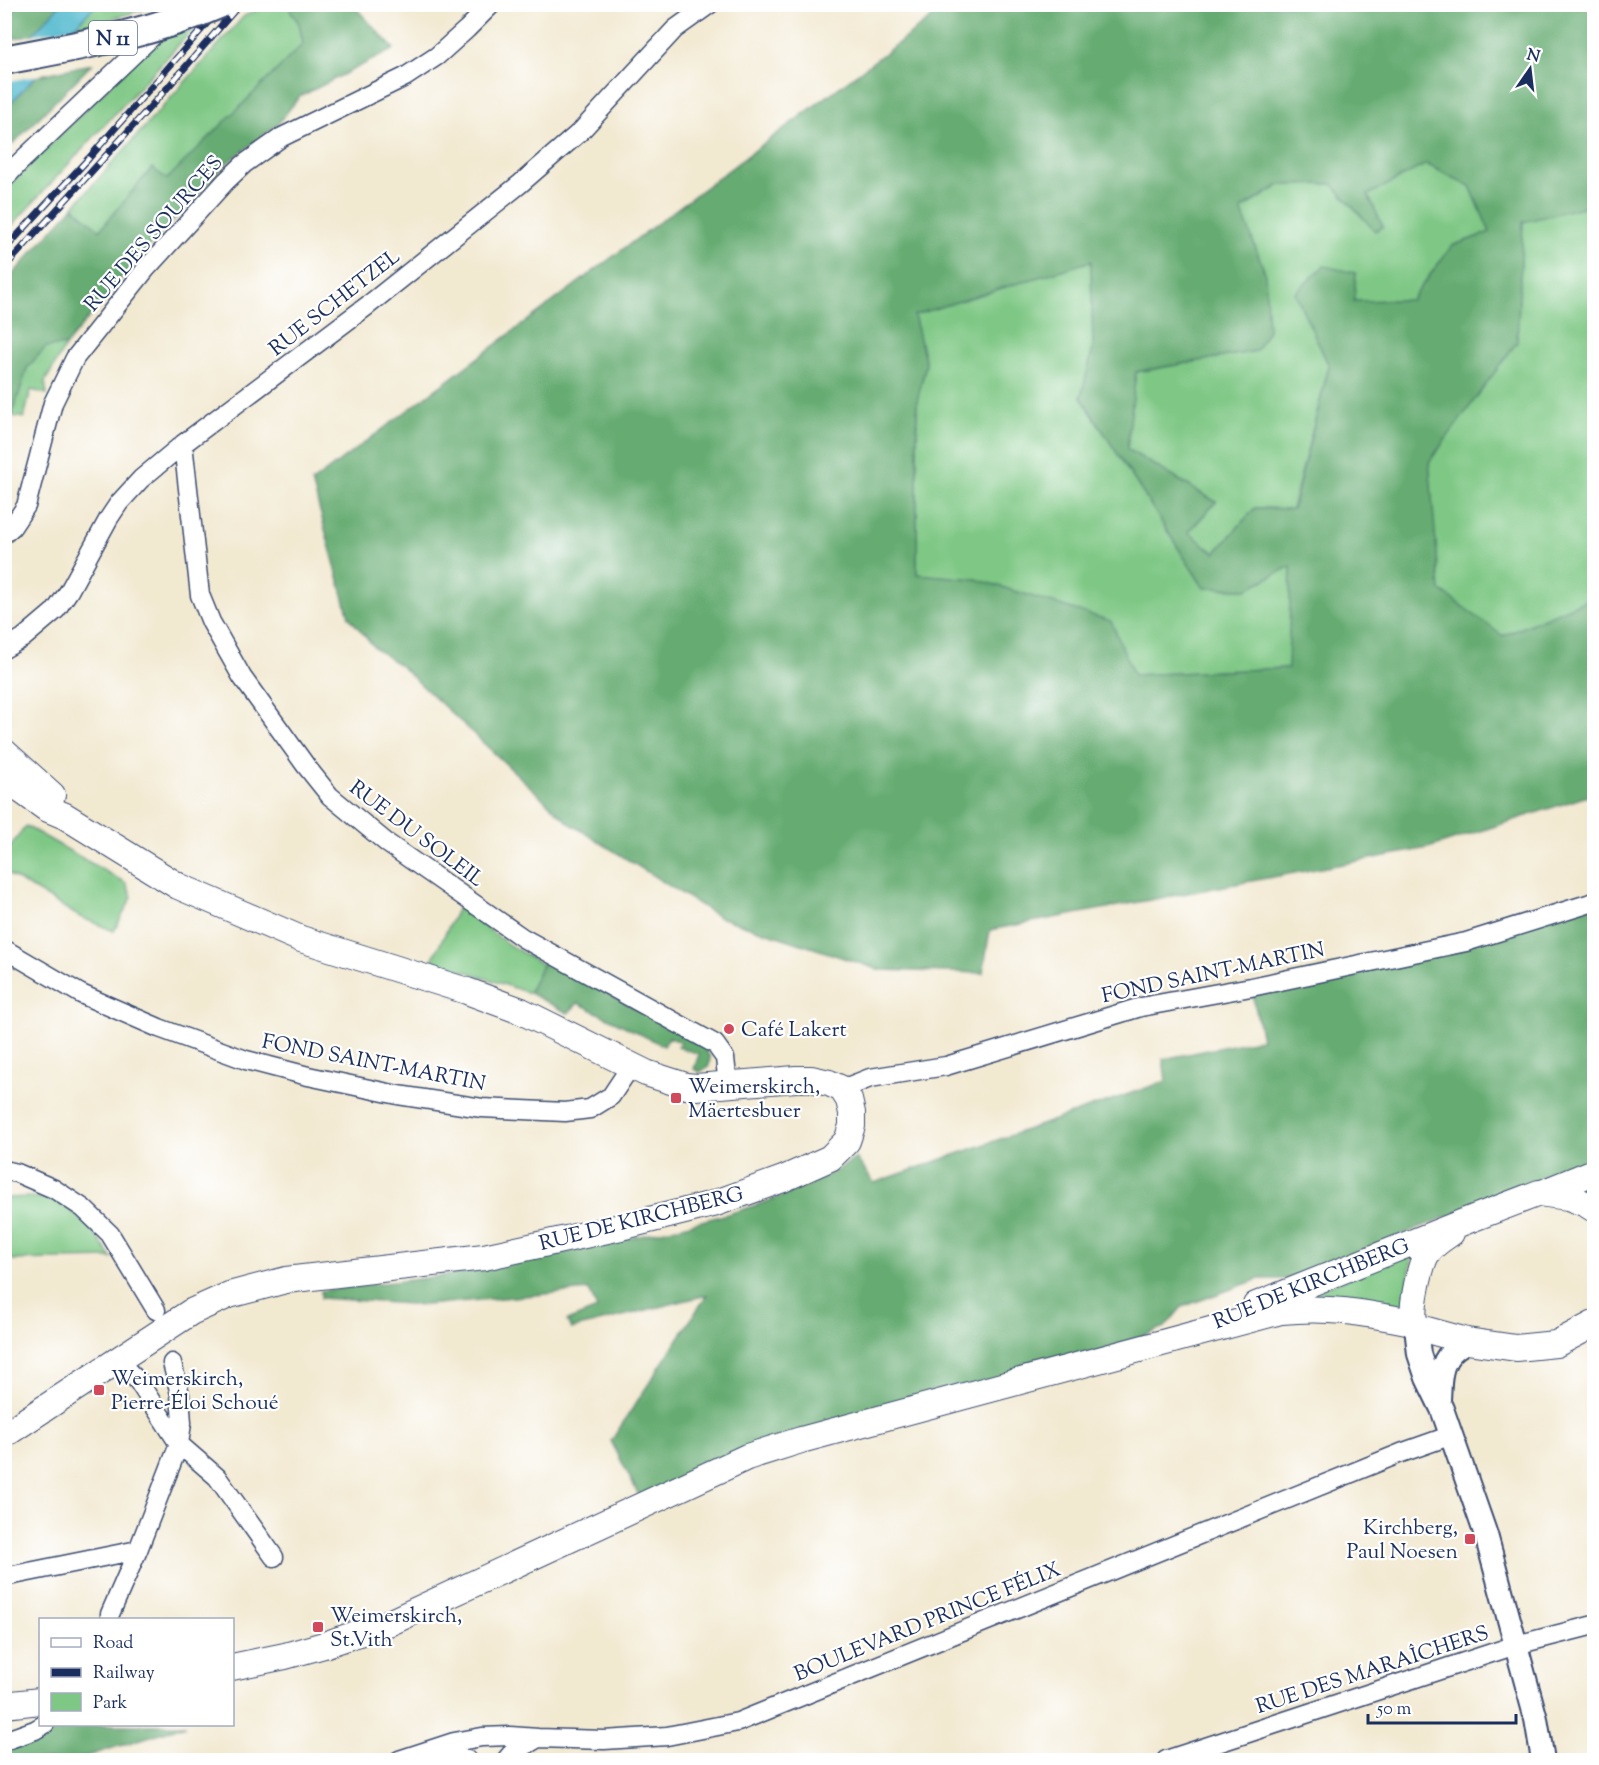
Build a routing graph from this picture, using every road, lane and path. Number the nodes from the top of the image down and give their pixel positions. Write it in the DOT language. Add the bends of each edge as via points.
graph roads {
  1 [pos="185,4"];
  2 [pos="219,4"];
  3 [pos="492,4"];
  4 [pos="710,4"];
  5 [pos="4,60"];
  6 [pos="4,179"];
  7 [pos="183,444"];
  8 [pos="4,534"];
  9 [pos="4,649"];
  10 [pos="4,752"];
  11 [pos="4,778"];
  12 [pos="65,816"];
  13 [pos="1594,902"];
  14 [pos="4,949"];
  15 [pos="631,1066"];
  16 [pos="728,1086"];
  17 [pos="842,1089"];
  18 [pos="4,1170"];
  19 [pos="1594,1172"];
  20 [pos="1539,1193"];
  21 [pos="1594,1209"];
  22 [pos="1471,1219"];
  23 [pos="156,1310"];
  24 [pos="1594,1324"];
  25 [pos="1414,1325"];
  26 [pos="1467,1341"];
  27 [pos="1151,1347"];
  28 [pos="117,1360"];
  29 [pos="172,1363"];
  30 [pos="1439,1400"];
  31 [pos="4,1435"];
  32 [pos="1452,1435"];
  33 [pos="179,1444"];
  34 [pos="138,1550"];
  35 [pos="274,1557"];
  36 [pos="4,1577"];
  37 [pos="110,1614"];
  38 [pos="1594,1625"];
  39 [pos="1516,1645"];
  40 [pos="234,1667"];
  41 [pos="39,1701"];
  42 [pos="4,1705"];
  43 [pos="43,1726"];
  44 [pos="538,1738"];
  45 [pos="4,1741"];
  46 [pos="427,1750"];
  47 [pos="399,1761"];
  48 [pos="467,1761"];
  49 [pos="506,1761"];
  50 [pos="1166,1761"];
  51 [pos="1543,1761"];
  1 -- 6 [label="street"];
  2 -- 5 [label="main road, N 11, bridge" via="170,23 99,42"];
  3 -- 8 [label="street, RUE DES SOURCES" via="437,56 405,77 282,137 244,164 210,198 146,268 75,358 53,404 26,506"];
  4 -- 7 [label="street, RUE SCHETZEL" via="675,29 580,131 520,184 367,306"];
  7 -- 9 [label="street, RUE SCHETZEL" via="119,503 56,610"];
  7 -- 16 [label="street, RUE DU SOLEIL" via="200,595 211,622 242,677 330,796 387,843 523,938 715,1044 725,1058"];
  10 -- 12 [label="main road" via="52,796"];
  11 -- 12 [label="main road" via="46,808"];
  12 -- 15 [label="main road" via="178,886 301,939 521,1011"];
  13 -- 17 [label="street, FOND SAINT-MARTIN" via="1466,942 1141,1007 946,1066 870,1078"];
  14 -- 15 [label="street, FOND SAINT-MARTIN" via="81,994 159,1028 246,1060 398,1095 482,1108 566,1112 590,1109 611,1096"];
  15 -- 16 [label="main road" via="686,1086"];
  16 -- 17 [label="main road" via="804,1079"];
  17 -- 28 [label="main road, RUE DE KIRCHBERG" via="852,1113 848,1141 830,1158 783,1179 713,1204 484,1257 286,1280 229,1295 191,1312"];
  18 -- 23 [label="street" via="54,1189 83,1208 110,1234"];
  19 -- 20 [label="main road"];
  20 -- 21 [label="main road, RUE DE KIRCHBERG" via="1568,1197"];
  20 -- 22 [label="main road, RUE DE KIRCHBERG"];
  22 -- 25 [label="main road, RUE DE KIRCHBERG" via="1438,1241 1427,1254 1419,1276"];
  22 -- 27 [label="main road, RUE DE KIRCHBERG"];
  24 -- 26 [label="main road, RUE DE KIRCHBERG" via="1556,1344 1516,1348"];
  25 -- 26 [label="main road, RUE DE KIRCHBERG"];
  25 -- 27 [label="main road, RUE DE KIRCHBERG" via="1347,1310 1308,1308 1281,1311"];
  25 -- 30 [label="street" via="1419,1354"];
  26 -- 30 [label="street" via="1444,1363"];
  27 -- 40 [label="main road, RUE DE KIRCHBERG" via="747,1457 391,1622 324,1645"];
  28 -- 31 [label="main road, RUE DE KIRCHBERG"];
  28 -- 33 [label="street" via="138,1381"];
  29 -- 33 [label="street" via="180,1394"];
  30 -- 32 [label="street"];
  32 -- 39 [label="street" via="1486,1534"];
  32 -- 44 [label="street, BOULEVARD PRINCE FÉLIX" via="738,1722 667,1736 604,1740"];
  33 -- 34 [label="street"];
  33 -- 35 [label="street" via="217,1477"];
  34 -- 36 [label="street"];
  34 -- 37 [label="street"];
  38 -- 39 [label="street, RUE DES MARAÎCHERS"];
  39 -- 50 [label="street, RUE DES MARAÎCHERS"];
  39 -- 51 [label="street"];
  41 -- 42 [label="main road"];
  43 -- 45 [label="street"];
  44 -- 46 [label="street, BOULEVARD PRINCE FÉLIX" via="482,1737"];
  44 -- 49 [label="street"];
  46 -- 47 [label="street, BOULEVARD PRINCE FÉLIX"];
  46 -- 48 [label="street" via="443,1750"];
}
